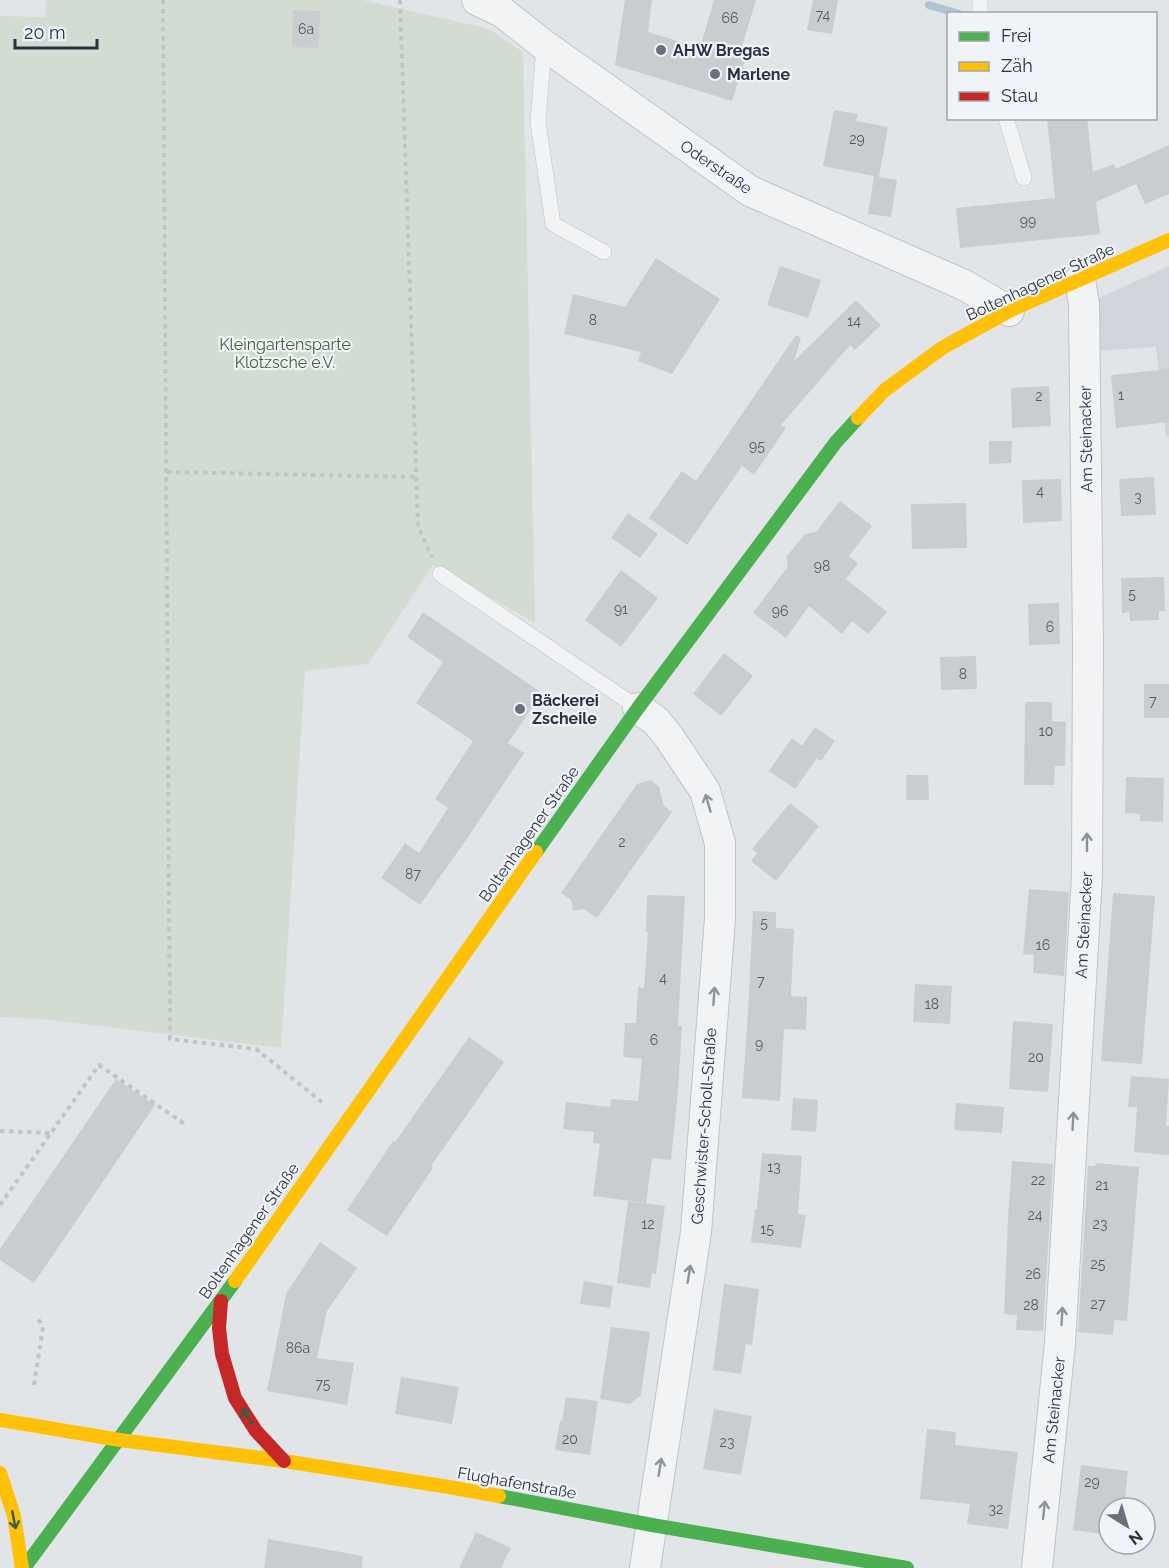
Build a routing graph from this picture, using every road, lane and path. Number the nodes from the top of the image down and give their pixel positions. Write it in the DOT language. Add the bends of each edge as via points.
graph roads {
  1 [pos="163,0"];
  2 [pos="400,0"];
  3 [pos="477,0"];
  4 [pos="544,45"];
  5 [pos="1007,120"];
  6 [pos="1024,178"];
  7 [pos="1169,240"];
  8 [pos="604,252"];
  9 [pos="1080,280"];
  10 [pos="1009,311"];
  11 [pos="167,472"];
  12 [pos="417,477"];
  13 [pos="440,574"];
  14 [pos="638,708"];
  15 [pos="331,1109"];
  16 [pos="186,1125"];
  17 [pos="0,1131"];
  18 [pos="50,1133"];
  19 [pos="0,1205"];
  20 [pos="221,1301"];
  21 [pos="37,1317"];
  22 [pos="34,1385"];
  23 [pos="0,1420"];
  24 [pos="120,1440"];
  25 [pos="284,1461"];
  26 [pos="0,1473"];
  27 [pos="652,1525"];
  28 [pos="23,1568"];
  29 [pos="645,1568"];
  30 [pos="907,1568"];
  31 [pos="1037,1568"];
  1 -- 11 [label="path"];
  2 -- 12 [label="path"];
  3 -- 4 [label="street, Oderstraße" via="502,12"];
  4 -- 8 [label="lane" via="538,122 553,224"];
  4 -- 10 [label="street, Oderstraße" via="750,191 964,285"];
  5 -- 6 [label="lane"];
  7 -- 9 [label="street, Boltenhagener Straße"];
  9 -- 10 [label="street, Boltenhagener Straße"];
  31 -- 9 [label="street, Am Steinacker, one-way" via="1060,1343 1087,876 1088,644 1084,304"];
  10 -- 14 [label="street, Boltenhagener Straße" via="942,348 885,390 836,442"];
  11 -- 12 [label="path"];
  11 -- 15 [label="path" via="170,1039 256,1049"];
  12 -- 13 [label="path" via="418,527"];
  13 -- 14 [label="lane"];
  14 -- 20 [label="street, Boltenhagener Straße"];
  27 -- 14 [label="street, Geschwister-Scholl-Straße, one-way" via="696,1232 720,919 720,843 705,791 669,737"];
  16 -- 18 [label="path" via="99,1065"];
  17 -- 18 [label="path"];
  18 -- 19 [label="path"];
  20 -- 24 [label="street, Boltenhagener Straße"];
  25 -- 20 [label="street, one-way" via="256,1431 235,1398 222,1354"];
  21 -- 22 [label="path" via="43,1327"];
  23 -- 24 [label="street, Flughafenstraße"];
  24 -- 25 [label="street, Flughafenstraße"];
  24 -- 28 [label="street, Boltenhagener Straße"];
  25 -- 27 [label="street, Flughafenstraße"];
  26 -- 28 [label="street, one-way" via="14,1516"];
  27 -- 29 [label="street, Geschwister-Scholl-Straße"];
  27 -- 30 [label="street, Flughafenstraße"];
}
